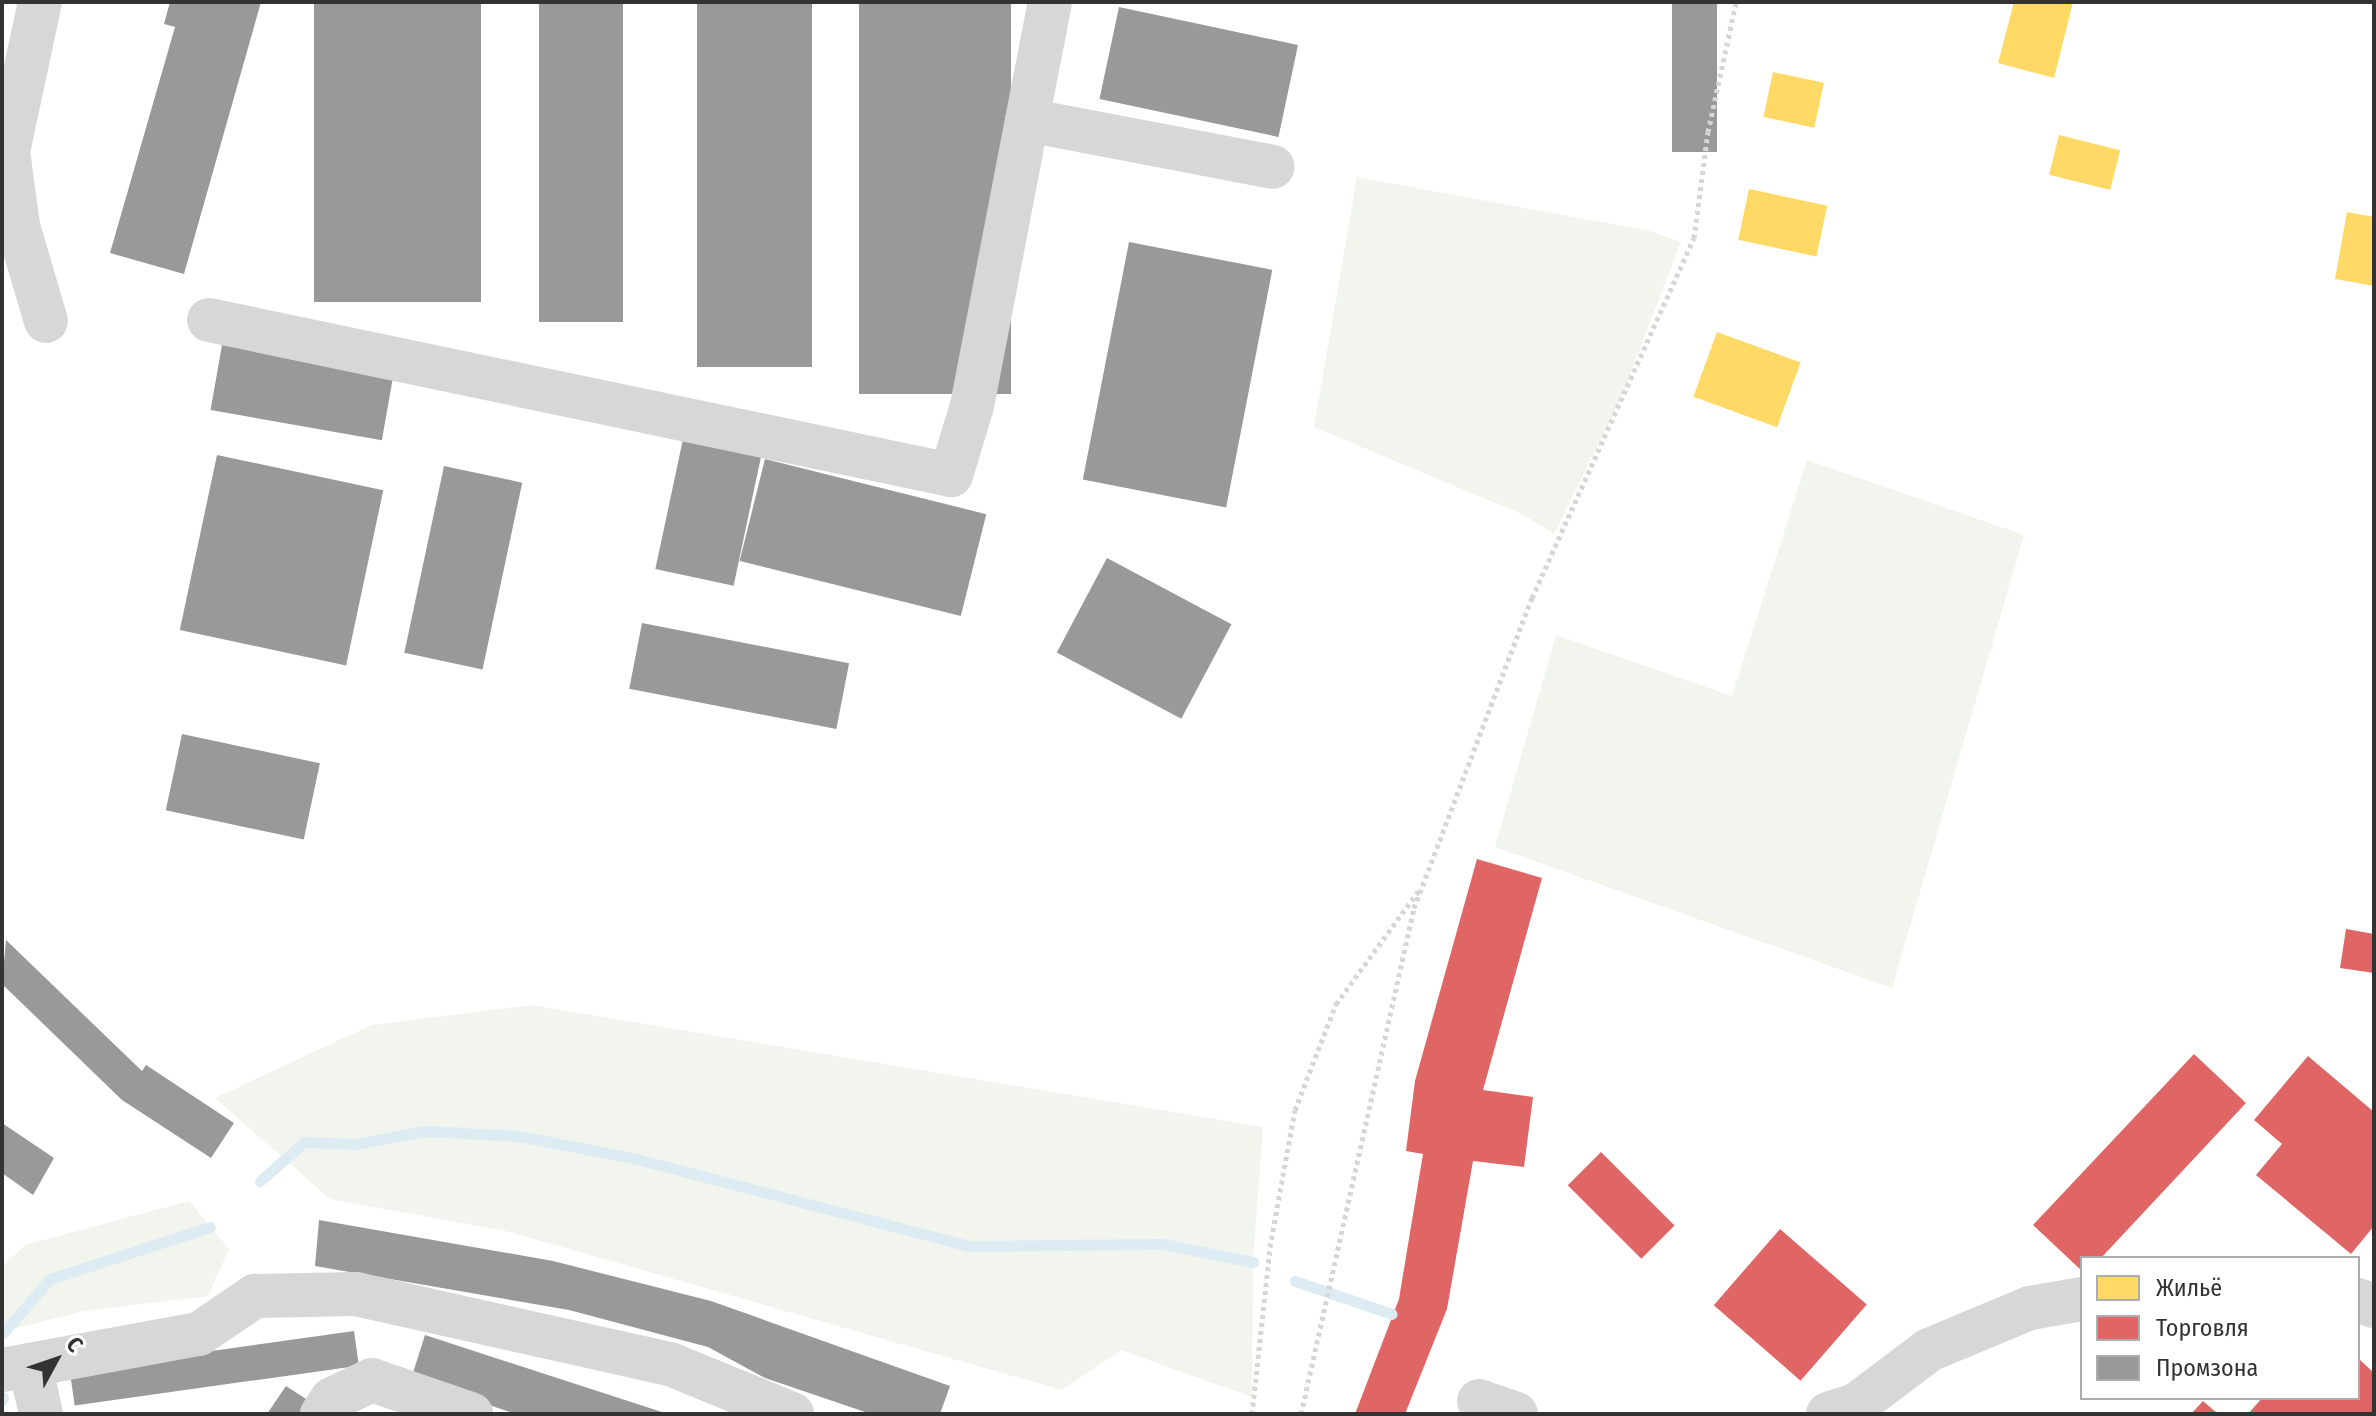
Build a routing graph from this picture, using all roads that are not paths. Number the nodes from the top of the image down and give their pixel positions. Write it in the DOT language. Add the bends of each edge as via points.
graph roads {
  1 [pos="40,2"];
  2 [pos="1050,2"];
  3 [pos="1027,120"];
  4 [pos="1273,167"];
  5 [pos="209,320"];
  6 [pos="46,321"];
  7 [pos="2080,1299"];
  8 [pos="16,1368"];
  9 [pos="1847,1411"];
  10 [pos="41,1414"];
  11 [pos="322,1414"];
  12 [pos="471,1414"];
  13 [pos="792,1414"];
  1 -- 6 [label="lane" via="8,151 18,226"];
  2 -- 3 [label="lane"];
  3 -- 4 [label="lane"];
  3 -- 5 [label="lane" via="972,406 951,475"];
  7 -- 9 [label="lane" via="2030,1308 1929,1350"];
  8 -- 10 [label="lane"];
  8 -- 13 [label="lane" via="199,1334 255,1296 356,1294 670,1364"];
  11 -- 12 [label="lane" via="332,1399 372,1380"];
}
